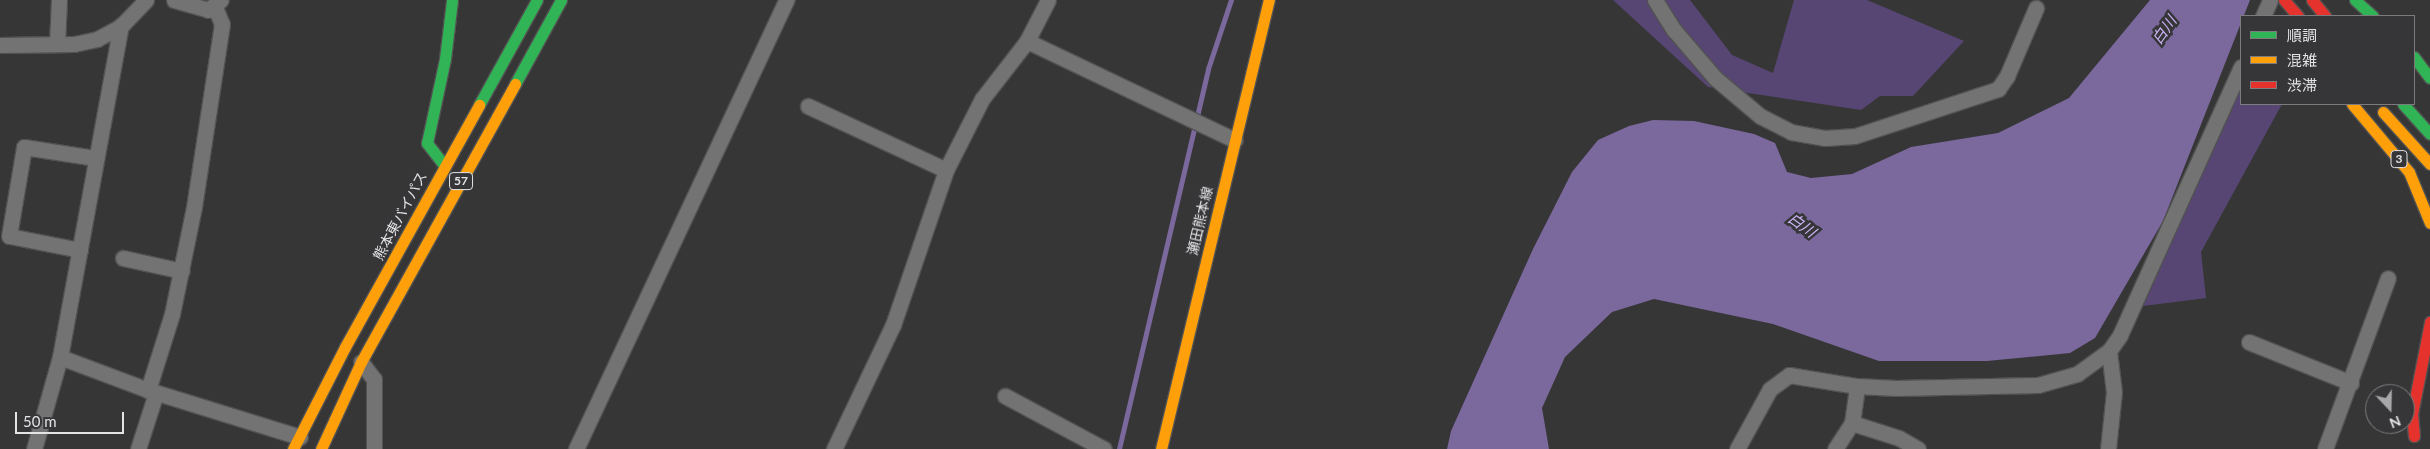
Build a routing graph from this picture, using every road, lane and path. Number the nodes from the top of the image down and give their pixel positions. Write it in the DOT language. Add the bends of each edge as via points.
graph roads {
  1 [pos="59,0"];
  2 [pos="146,0"];
  3 [pos="174,0"];
  4 [pos="452,0"];
  5 [pos="537,0"];
  6 [pos="561,0"];
  7 [pos="786,0"];
  8 [pos="1048,0"];
  9 [pos="1269,0"];
  10 [pos="1654,0"];
  11 [pos="2270,0"];
  12 [pos="2274,0"];
  13 [pos="2284,0"];
  14 [pos="2312,0"];
  15 [pos="2355,0"];
  16 [pos="218,3"];
  17 [pos="2036,8"];
  18 [pos="2263,15"];
  19 [pos="2285,15"];
  20 [pos="2297,15"];
  21 [pos="2324,15"];
  22 [pos="2372,15"];
  23 [pos="120,26"];
  24 [pos="1026,41"];
  25 [pos="57,44"];
  26 [pos="0,45"];
  27 [pos="2415,58"];
  28 [pos="2240,69"];
  29 [pos="2430,78"];
  30 [pos="2353,105"];
  31 [pos="2377,105"];
  32 [pos="2404,105"];
  33 [pos="808,106"];
  34 [pos="2430,134"];
  35 [pos="1234,140"];
  36 [pos="96,158"];
  37 [pos="2428,161"];
  38 [pos="444,165"];
  39 [pos="946,170"];
  40 [pos="2430,223"];
  41 [pos="80,250"];
  42 [pos="123,258"];
  43 [pos="182,271"];
  44 [pos="2388,278"];
  45 [pos="2430,322"];
  46 [pos="2249,342"];
  47 [pos="2109,351"];
  48 [pos="60,357"];
  49 [pos="361,362"];
  50 [pos="2351,383"];
  51 [pos="2430,385"];
  52 [pos="1857,386"];
  53 [pos="152,391"];
  54 [pos="1005,396"];
  55 [pos="1852,424"];
  56 [pos="2414,436"];
  57 [pos="296,443"];
  58 [pos="34,449"];
  59 [pos="138,449"];
  60 [pos="320,449"];
  61 [pos="374,449"];
  62 [pos="576,449"];
  63 [pos="834,449"];
  64 [pos="1104,449"];
  65 [pos="1161,449"];
  66 [pos="1736,449"];
  67 [pos="1835,449"];
  68 [pos="1918,449"];
  69 [pos="2108,449"];
  70 [pos="2325,449"];
  71 [pos="2411,449"];
  1 -- 25 [label="street"];
  2 -- 23 [label="street"];
  3 -- 16 [label="street" via="208,10"];
  4 -- 38 [label="main road" via="445,59 427,143"];
  5 -- 38 [label="main road, 熊本東バイパス / 57"];
  6 -- 49 [label="main road, 57"];
  7 -- 62 [label="street"];
  8 -- 24 [label="street"];
  9 -- 35 [label="main road, 瀬田熊本線"];
  10 -- 17 [label="street" via="1674,30 1715,78 1760,116 1791,132 1825,138 1855,136 1998,89 2007,76"];
  11 -- 18 [label="street"];
  12 -- 19 [label="main road"];
  13 -- 20 [label="main road"];
  14 -- 21 [label="main road"];
  15 -- 22 [label="main road"];
  16 -- 43 [label="street" via="222,24"];
  23 -- 25 [label="street" via="97,39"];
  23 -- 36 [label="street"];
  24 -- 35 [label="street"];
  24 -- 39 [label="street" via="982,99"];
  25 -- 26 [label="street"];
  27 -- 29 [label="main road"];
  28 -- 47 [label="street" via="2120,335"];
  30 -- 40 [label="main road, 3" via="2409,172"];
  31 -- 37 [label="main road, 3"];
  32 -- 34 [label="main road"];
  33 -- 39 [label="street"];
  35 -- 65 [label="main road, 瀬田熊本線"];
  36 -- 41 [label="street"];
  36 -- 41 [label="street" via="24,147 9,236"];
  38 -- 57 [label="main road, 熊本東バイパス / 57"];
  39 -- 63 [label="street" via="893,326"];
  41 -- 48 [label="street"];
  42 -- 43 [label="street"];
  43 -- 53 [label="street"];
  44 -- 50 [label="street"];
  45 -- 56 [label="main road" via="2412,414"];
  46 -- 50 [label="street"];
  47 -- 52 [label="street" via="2077,374 2038,385"];
  47 -- 69 [label="street" via="2114,392"];
  48 -- 53 [label="street"];
  48 -- 58 [label="street"];
  49 -- 60 [label="main road, 57"];
  49 -- 61 [label="street" via="374,380"];
  50 -- 70 [label="street"];
  51 -- 56 [label="main road"];
  52 -- 55 [label="street"];
  52 -- 66 [label="street" via="1789,375 1770,389"];
  53 -- 57 [label="street"];
  53 -- 59 [label="street"];
  54 -- 64 [label="street"];
  55 -- 67 [label="street"];
  55 -- 68 [label="street" via="1899,438"];
  56 -- 71 [label="main road"];
}
